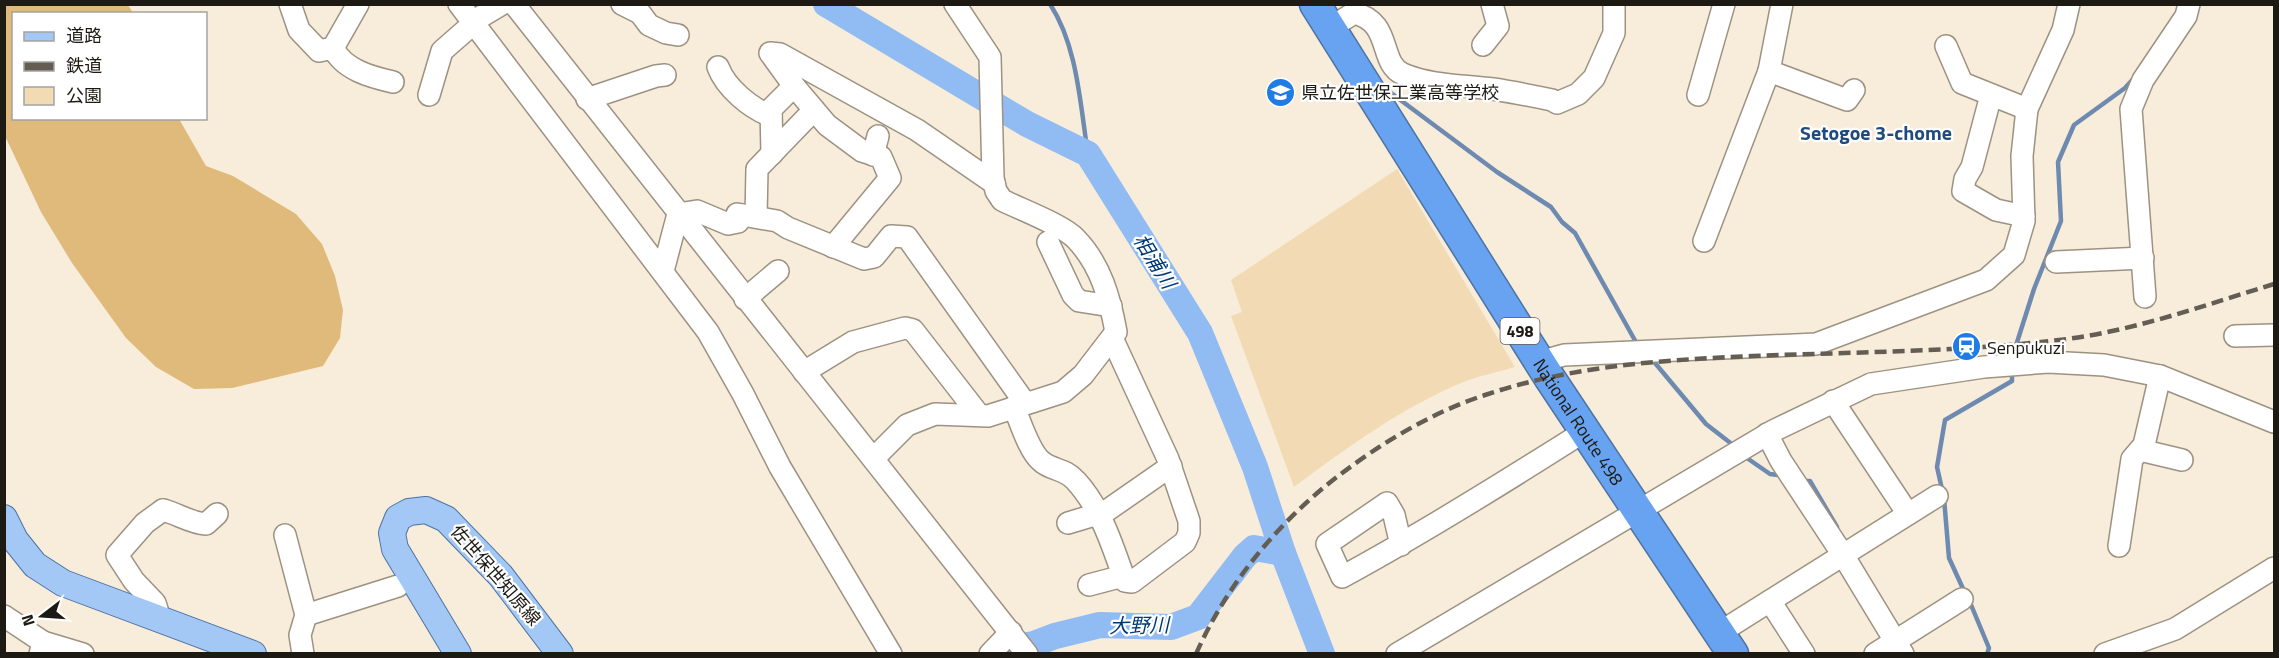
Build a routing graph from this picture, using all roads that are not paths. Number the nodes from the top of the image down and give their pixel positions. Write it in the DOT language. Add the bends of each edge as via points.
graph roads {
  1 [pos="290,4"];
  2 [pos="358,4"];
  3 [pos="459,4"];
  4 [pos="502,4"];
  5 [pos="514,4"];
  6 [pos="622,4"];
  7 [pos="955,4"];
  8 [pos="1492,4"];
  9 [pos="1614,4"];
  10 [pos="1724,4"];
  11 [pos="1782,4"];
  12 [pos="2069,4"];
  13 [pos="2188,4"];
  14 [pos="1322,16"];
  15 [pos="473,23"];
  16 [pos="678,35"];
  17 [pos="1483,45"];
  18 [pos="333,48"];
  19 [pos="1945,59"];
  20 [pos="718,67"];
  21 [pos="1769,71"];
  22 [pos="665,75"];
  23 [pos="393,82"];
  24 [pos="795,86"];
  25 [pos="1990,94"];
  26 [pos="429,95"];
  27 [pos="1698,95"];
  28 [pos="588,99"];
  29 [pos="1847,101"];
  30 [pos="2027,109"];
  31 [pos="814,110"];
  32 [pos="771,116"];
  33 [pos="772,154"];
  34 [pos="993,181"];
  35 [pos="678,214"];
  36 [pos="745,215"];
  37 [pos="2024,216"];
  38 [pos="1704,241"];
  39 [pos="1048,242"];
  40 [pos="833,247"];
  41 [pos="2142,258"];
  42 [pos="2056,262"];
  43 [pos="663,271"];
  44 [pos="777,271"];
  45 [pos="2145,297"];
  46 [pos="745,299"];
  47 [pos="1112,306"];
  48 [pos="2274,335"];
  49 [pos="2235,336"];
  50 [pos="1112,338"];
  51 [pos="1539,362"];
  52 [pos="804,372"];
  53 [pos="2160,376"];
  54 [pos="1833,401"];
  55 [pos="1020,405"];
  56 [pos="979,415"];
  57 [pos="2274,422"];
  58 [pos="1585,431"];
  59 [pos="1767,434"];
  60 [pos="2140,450"];
  61 [pos="874,458"];
  62 [pos="2182,460"];
  63 [pos="1171,466"];
  64 [pos="1937,496"];
  65 [pos="163,510"];
  66 [pos="1638,512"];
  67 [pos="217,514"];
  68 [pos="1908,514"];
  69 [pos="1099,515"];
  70 [pos="4,518"];
  71 [pos="1068,523"];
  72 [pos="285,535"];
  73 [pos="198,537"];
  74 [pos="1401,545"];
  75 [pos="2119,546"];
  76 [pos="1843,555"];
  77 [pos="2274,568"];
  78 [pos="1123,576"];
  79 [pos="398,586"];
  80 [pos="1090,586"];
  81 [pos="1962,599"];
  82 [pos="1770,601"];
  83 [pos="306,615"];
  84 [pos="4,616"];
  85 [pos="160,619"];
  86 [pos="1011,632"];
  87 [pos="1726,643"];
  88 [pos="1899,647"];
  89 [pos="41,648"];
  90 [pos="83,654"];
  91 [pos="253,654"];
  92 [pos="303,654"];
  93 [pos="458,654"];
  94 [pos="560,654"];
  95 [pos="891,654"];
  96 [pos="990,654"];
  97 [pos="1027,654"];
  98 [pos="1397,654"];
  99 [pos="1804,654"];
  100 [pos="1875,654"];
  101 [pos="2105,654"];
  1 -- 18 [label="street" via="299,30 319,51"];
  2 -- 18 [label="street"];
  3 -- 15 [label="street"];
  4 -- 15 [label="street"];
  5 -- 28 [label="street"];
  6 -- 16 [label="street" via="640,13 649,25"];
  7 -- 34 [label="street" via="990,57"];
  8 -- 17 [label="street" via="1498,26"];
  9 -- 14 [label="street" via="1614,33 1594,78 1578,94 1557,103 1496,89 1428,82 1401,73 1394,67 1375,23 1364,15"];
  10 -- 27 [label="street"];
  11 -- 21 [label="street"];
  12 -- 30 [label="street" via="2063,30"];
  13 -- 41 [label="street" via="2186,16 2143,80 2131,110"];
  14 -- 51 [label="highway, National Route 498 / 498"];
  15 -- 26 [label="street" via="442,51"];
  15 -- 43 [label="street"];
  18 -- 23 [label="street" via="339,59 369,77"];
  19 -- 25 [label="street" via="1962,83"];
  20 -- 32 [label="street" via="723,79 757,110"];
  21 -- 29 [label="street"];
  21 -- 38 [label="street"];
  22 -- 28 [label="street"];
  24 -- 31 [label="street"];
  24 -- 32 [label="street" via="771,109"];
  24 -- 34 [label="street" via="770,53 780,54 917,130"];
  25 -- 30 [label="street"];
  25 -- 37 [label="street" via="1963,191 1996,210"];
  28 -- 35 [label="street"];
  30 -- 37 [label="street" via="2022,156"];
  31 -- 33 [label="street"];
  31 -- 40 [label="street" via="862,152 875,145 890,178"];
  32 -- 33 [label="street"];
  33 -- 36 [label="street" via="757,169"];
  34 -- 47 [label="street" via="1002,200 1076,239 1097,268"];
  35 -- 36 [label="street" via="697,211 728,224"];
  35 -- 43 [label="street"];
  35 -- 46 [label="street"];
  36 -- 40 [label="street" via="777,221"];
  37 -- 51 [label="street" via="2014,255 1986,280 1816,344 1564,355"];
  39 -- 47 [label="street" via="1079,301"];
  40 -- 55 [label="street" via="864,259 874,257 891,236 908,237"];
  41 -- 42 [label="street"];
  41 -- 45 [label="street"];
  43 -- 95 [label="street" via="708,332 780,467"];
  44 -- 46 [label="street"];
  46 -- 52 [label="street"];
  47 -- 50 [label="street" via="1116,332"];
  48 -- 49 [label="street"];
  50 -- 55 [label="street" via="1083,375 1063,392"];
  50 -- 63 [label="street"];
  51 -- 58 [label="highway, National Route 498 / 498"];
  52 -- 56 [label="street" via="853,342 905,328 913,330"];
  52 -- 61 [label="street"];
  53 -- 54 [label="street" via="2104,365 2012,364 1871,384"];
  53 -- 57 [label="street"];
  53 -- 60 [label="street"];
  54 -- 59 [label="street"];
  54 -- 68 [label="street"];
  55 -- 56 [label="street" via="988,416"];
  55 -- 69 [label="street" via="1039,460 1064,470 1077,481"];
  56 -- 61 [label="street" via="935,414 907,425"];
  58 -- 66 [label="highway, National Route 498 / 498"];
  58 -- 74 [label="street"];
  59 -- 66 [label="street"];
  59 -- 76 [label="street"];
  60 -- 62 [label="street"];
  60 -- 75 [label="street" via="2132,459"];
  61 -- 86 [label="street"];
  63 -- 69 [label="street"];
  63 -- 78 [label="street" via="1189,521 1189,533 1185,542 1132,582"];
  64 -- 68 [label="street"];
  65 -- 67 [label="street" via="206,524"];
  65 -- 73 [label="street"];
  65 -- 85 [label="street" via="145,523 117,555 155,603"];
  66 -- 87 [label="highway, National Route 498 / 498"];
  66 -- 98 [label="street"];
  68 -- 76 [label="street"];
  69 -- 71 [label="street"];
  69 -- 78 [label="street"];
  70 -- 85 [label="main road" via="35,565 63,583"];
  72 -- 83 [label="street"];
  76 -- 82 [label="street"];
  76 -- 88 [label="street"];
  77 -- 101 [label="street" via="2175,628"];
  78 -- 80 [label="street"];
  79 -- 83 [label="street"];
  81 -- 88 [label="street"];
  82 -- 87 [label="street"];
  82 -- 99 [label="street"];
  83 -- 92 [label="street" via="300,635"];
  84 -- 89 [label="street"];
  85 -- 91 [label="main road"];
  86 -- 96 [label="street"];
  86 -- 97 [label="street"];
  88 -- 100 [label="street"];
  89 -- 90 [label="street"];
  93 -- 94 [label="main road, 佐世保世知原線" via="395,549 392,533 398,518 409,512 426,510 446,519 501,576"];
}
